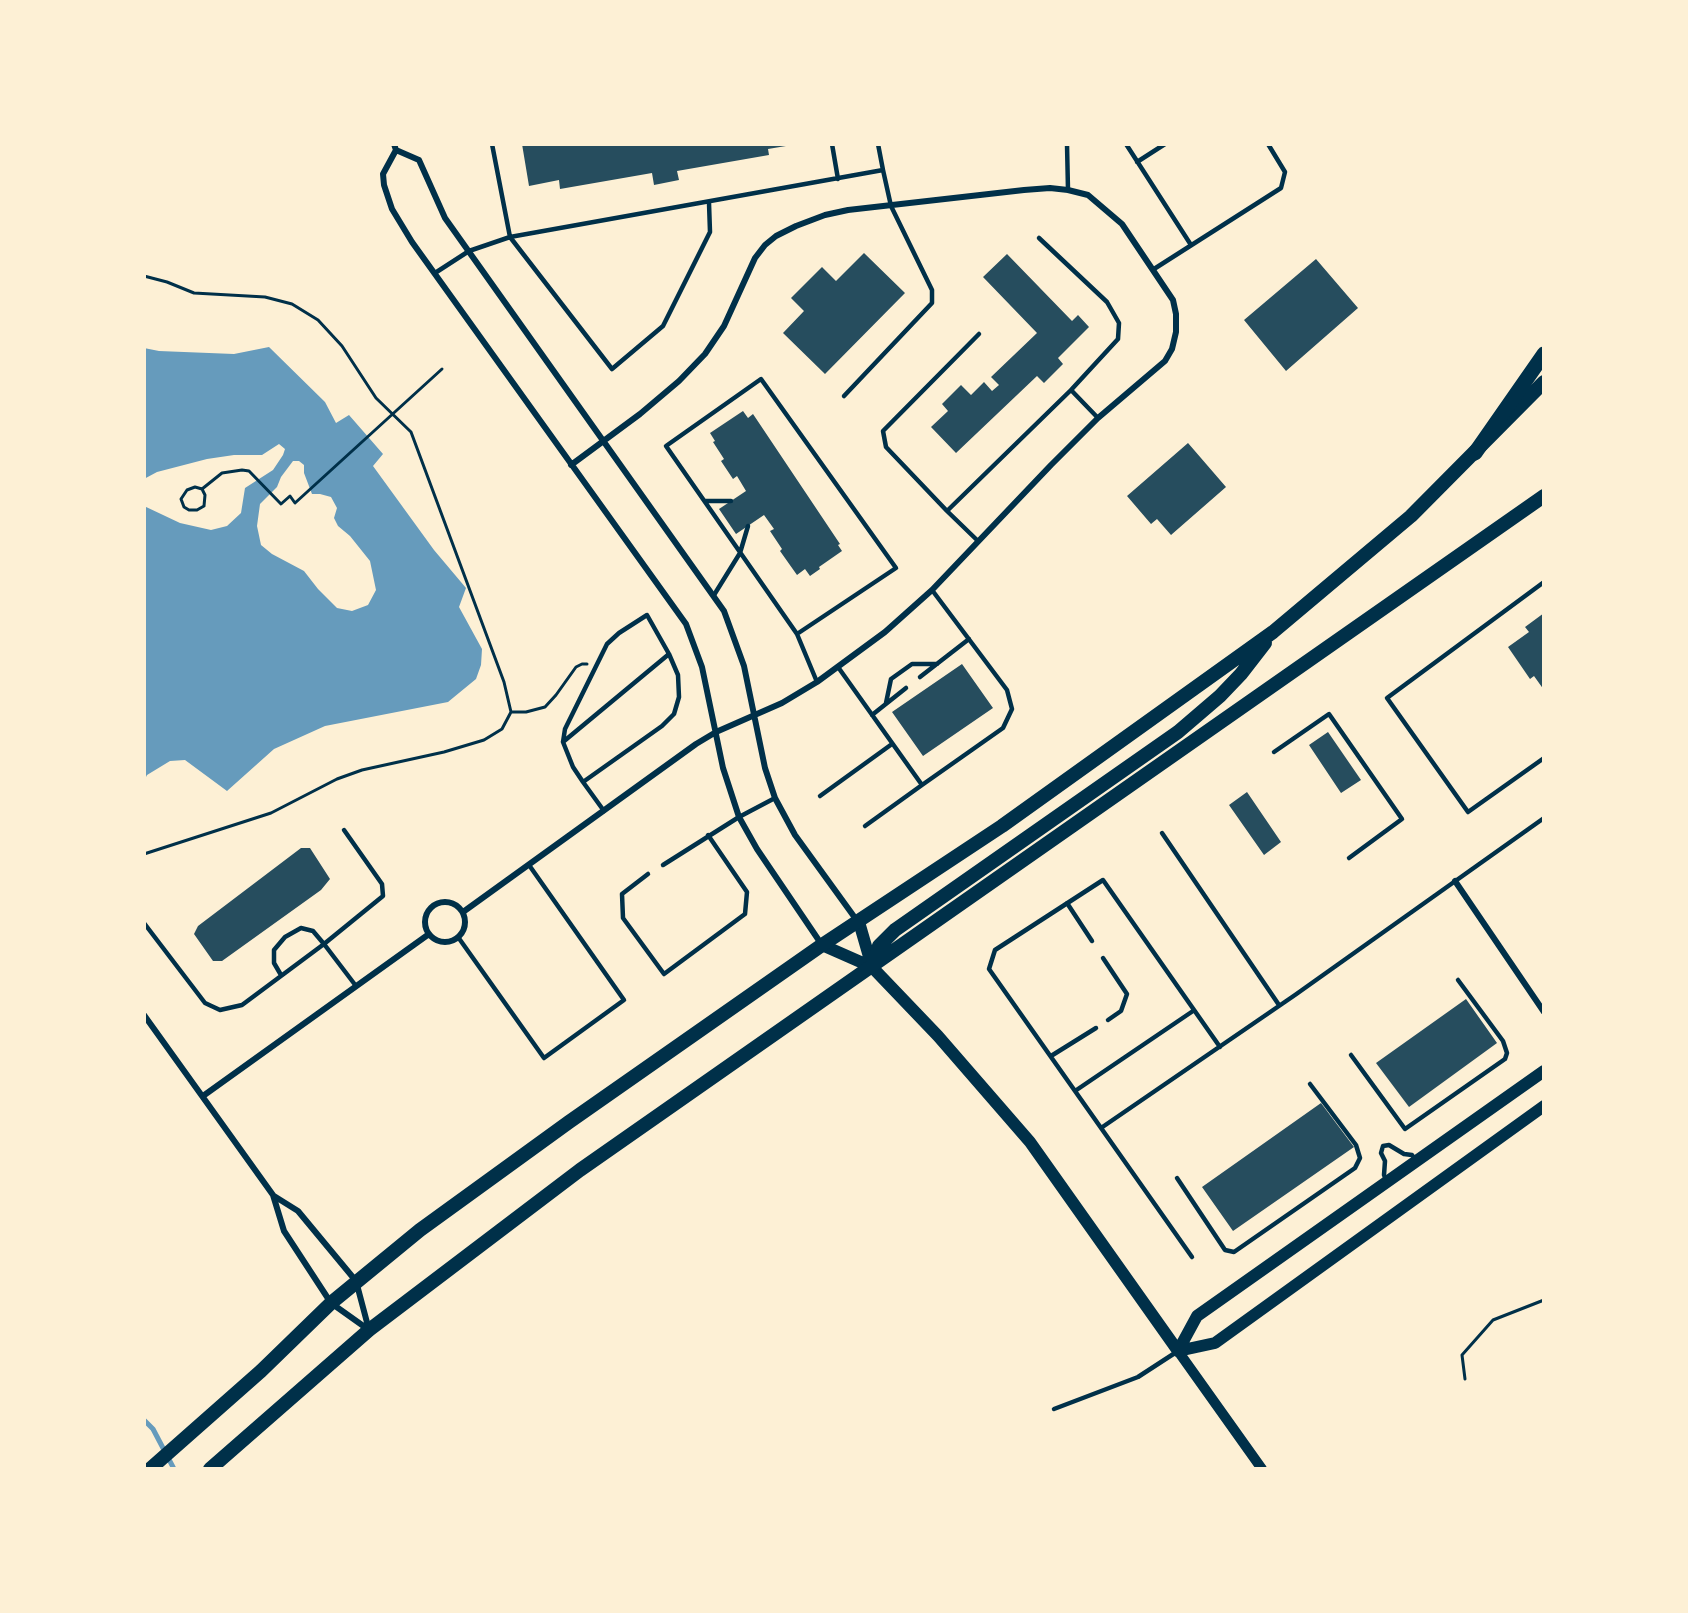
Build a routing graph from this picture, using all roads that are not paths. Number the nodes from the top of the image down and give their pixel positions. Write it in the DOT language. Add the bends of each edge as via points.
graph roads {
  1 [pos="492,144"];
  2 [pos="832,144"];
  3 [pos="878,144"];
  4 [pos="1067,144"];
  5 [pos="1126,144"];
  6 [pos="1165,144"];
  7 [pos="1268,144"];
  8 [pos="395,147"];
  9 [pos="1137,162"];
  10 [pos="883,170"];
  11 [pos="838,179"];
  12 [pos="1068,190"];
  13 [pos="709,203"];
  14 [pos="891,206"];
  15 [pos="510,237"];
  16 [pos="1039,238"];
  17 [pos="1191,245"];
  18 [pos="469,251"];
  19 [pos="1154,269"];
  20 [pos="435,273"];
  21 [pos="980,334"];
  22 [pos="1544,354"];
  23 [pos="1544,382"];
  24 [pos="1071,390"];
  25 [pos="843,396"];
  26 [pos="1098,418"];
  27 [pos="604,442"];
  28 [pos="1475,453"];
  29 [pos="571,465"];
  30 [pos="1544,496"];
  31 [pos="705,501"];
  32 [pos="731,501"];
  33 [pos="947,511"];
  34 [pos="748,526"];
  35 [pos="978,541"];
  36 [pos="741,553"];
  37 [pos="1544,582"];
  38 [pos="932,590"];
  39 [pos="714,595"];
  40 [pos="1273,632"];
  41 [pos="797,634"];
  42 [pos="969,639"];
  43 [pos="669,654"];
  44 [pos="937,664"];
  45 [pos="838,667"];
  46 [pos="920,677"];
  47 [pos="817,682"];
  48 [pos="906,688"];
  49 [pos="886,703"];
  50 [pos="872,715"];
  51 [pos="754,716"];
  52 [pos="716,732"];
  53 [pos="563,742"];
  54 [pos="892,744"];
  55 [pos="1274,752"];
  56 [pos="1544,758"];
  57 [pos="583,782"];
  58 [pos="922,785"];
  59 [pos="820,796"];
  60 [pos="775,798"];
  61 [pos="604,811"];
  62 [pos="739,817"];
  63 [pos="1544,818"];
  64 [pos="865,826"];
  65 [pos="344,830"];
  66 [pos="1162,833"];
  67 [pos="708,835"];
  68 [pos="1349,858"];
  69 [pos="529,865"];
  70 [pos="663,865"];
  71 [pos="648,874"];
  72 [pos="1455,881"];
  73 [pos="1067,903"];
  74 [pos="463,912"];
  75 [pos="859,922"];
  76 [pos="144,923"];
  77 [pos="429,934"];
  78 [pos="458,938"];
  79 [pos="1092,941"];
  80 [pos="324,944"];
  81 [pos="822,945"];
  82 [pos="1103,958"];
  83 [pos="872,967"];
  84 [pos="281,975"];
  85 [pos="1458,980"];
  86 [pos="356,986"];
  87 [pos="1279,1005"];
  88 [pos="1192,1011"];
  89 [pos="1544,1012"];
  90 [pos="144,1015"];
  91 [pos="1108,1020"];
  92 [pos="1096,1028"];
  93 [pos="1220,1047"];
  94 [pos="1351,1055"];
  95 [pos="1051,1056"];
  96 [pos="1544,1071"];
  97 [pos="1310,1084"];
  98 [pos="1075,1091"];
  99 [pos="203,1096"];
  100 [pos="1544,1106"];
  101 [pos="1101,1128"];
  102 [pos="1416,1161"];
  103 [pos="1177,1178"];
  104 [pos="1387,1182"];
  105 [pos="273,1196"];
  106 [pos="1192,1257"];
  107 [pos="356,1281"];
  108 [pos="331,1303"];
  109 [pos="369,1330"];
  110 [pos="1178,1351"];
  111 [pos="1054,1409"];
  112 [pos="213,1466"];
  113 [pos="150,1469"];
  114 [pos="1262,1469"];
  1 -- 15 [label="lane"];
  2 -- 11 [label="lane"];
  3 -- 10 [label="lane"];
  4 -- 12 [label="lane"];
  5 -- 9 [label="lane"];
  6 -- 9 [label="lane"];
  7 -- 17 [label="lane" via="1285,172 1281,189"];
  8 -- 18 [label="street" via="419,160 445,218"];
  8 -- 20 [label="street" via="383,174 384,185 392,209"];
  9 -- 17 [label="lane"];
  10 -- 11 [label="lane"];
  10 -- 14 [label="lane"];
  11 -- 13 [label="lane"];
  12 -- 14 [label="street" via="1024,190"];
  12 -- 19 [label="street" via="1088,195 1104,207 1122,224"];
  13 -- 15 [label="lane"];
  13 -- 15 [label="lane" via="710,232 663,326 612,369"];
  14 -- 25 [label="lane" via="932,290 932,303"];
  14 -- 27 [label="street" via="825,215 776,236 755,258 724,326 705,354 679,381"];
  15 -- 18 [label="lane"];
  16 -- 24 [label="lane" via="1107,302 1119,323 1119,339"];
  17 -- 19 [label="lane"];
  18 -- 20 [label="lane"];
  18 -- 27 [label="street"];
  19 -- 26 [label="street" via="1173,300 1176,332 1172,349 1165,361"];
  20 -- 29 [label="street"];
  21 -- 33 [label="lane" via="883,431 886,447"];
  22 -- 28 [label="highway"];
  23 -- 28 [label="main road"];
  24 -- 26 [label="lane"];
  24 -- 33 [label="lane"];
  26 -- 35 [label="street"];
  27 -- 29 [label="street"];
  27 -- 39 [label="street"];
  28 -- 40 [label="main road" via="1412,516"];
  29 -- 52 [label="street" via="686,624 702,667"];
  30 -- 83 [label="main road"];
  31 -- 32 [label="lane"];
  31 -- 36 [label="lane"];
  31 -- 41 [label="lane" via="666,446 761,379 896,568"];
  33 -- 35 [label="lane"];
  34 -- 36 [label="lane"];
  35 -- 38 [label="street"];
  36 -- 39 [label="lane"];
  36 -- 41 [label="lane"];
  37 -- 56 [label="lane" via="1386,698 1468,812"];
  38 -- 42 [label="lane"];
  38 -- 45 [label="street"];
  39 -- 51 [label="street" via="734,634"];
  40 -- 75 [label="main road" via="1002,826"];
  40 -- 83 [label="main road" via="1241,674 1178,732 895,930 879,946"];
  41 -- 47 [label="lane"];
  42 -- 44 [label="lane"];
  42 -- 58 [label="lane" via="1007,690 1012,709 1003,728"];
  43 -- 53 [label="lane"];
  43 -- 53 [label="lane" via="647,615 619,633 606,644 565,729"];
  43 -- 57 [label="lane" via="678,675 679,697 674,714"];
  44 -- 46 [label="lane"];
  44 -- 49 [label="lane" via="912,664 891,679"];
  45 -- 47 [label="street"];
  45 -- 50 [label="lane"];
  47 -- 51 [label="street"];
  48 -- 49 [label="lane"];
  49 -- 50 [label="lane"];
  50 -- 54 [label="lane"];
  51 -- 52 [label="street"];
  51 -- 60 [label="street"];
  52 -- 61 [label="street"];
  52 -- 62 [label="street"];
  53 -- 57 [label="lane"];
  54 -- 58 [label="lane"];
  54 -- 59 [label="lane"];
  55 -- 68 [label="lane" via="1329,714 1402,819"];
  57 -- 61 [label="lane"];
  58 -- 64 [label="lane"];
  60 -- 62 [label="lane"];
  60 -- 75 [label="street" via="795,835"];
  61 -- 69 [label="street"];
  62 -- 67 [label="lane"];
  62 -- 81 [label="street"];
  63 -- 72 [label="lane"];
  65 -- 80 [label="lane" via="382,884 383,896"];
  66 -- 87 [label="lane"];
  67 -- 70 [label="lane"];
  67 -- 71 [label="lane" via="747,892 745,914 664,974 623,918 622,894"];
  69 -- 74 [label="street"];
  69 -- 78 [label="lane" via="624,1000 544,1058"];
  72 -- 87 [label="lane"];
  72 -- 89 [label="street"];
  73 -- 79 [label="lane"];
  73 -- 88 [label="lane" via="1103,880"];
  73 -- 95 [label="lane" via="995,950 989,969"];
  74 -- 77 [label="street" via="453,903 432,905 425,916"];
  74 -- 78 [label="street" via="465,926"];
  75 -- 81 [label="main road"];
  75 -- 83 [label="main road"];
  76 -- 84 [label="lane" via="205,1003 220,1010 242,1005"];
  77 -- 78 [label="street" via="446,942"];
  77 -- 86 [label="street"];
  80 -- 84 [label="lane"];
  80 -- 84 [label="lane" via="313,931 301,928 285,937 274,950 274,963"];
  80 -- 86 [label="lane"];
  81 -- 83 [label="main road"];
  81 -- 107 [label="main road" via="568,1122"];
  82 -- 91 [label="lane" via="1127,994 1121,1011"];
  83 -- 109 [label="main road" via="580,1170"];
  83 -- 110 [label="main road" via="1030,1142"];
  85 -- 94 [label="lane" via="1503,1041 1505,1059 1405,1129"];
  86 -- 99 [label="street"];
  87 -- 93 [label="lane"];
  88 -- 93 [label="lane"];
  88 -- 98 [label="lane"];
  90 -- 99 [label="street"];
  92 -- 95 [label="lane"];
  93 -- 101 [label="lane"];
  95 -- 98 [label="lane"];
  96 -- 102 [label="main road"];
  97 -- 103 [label="lane" via="1356,1145 1360,1158 1355,1168 1234,1252 1226,1250"];
  98 -- 101 [label="lane"];
  99 -- 105 [label="street"];
  100 -- 110 [label="main road" via="1215,1342"];
  101 -- 106 [label="lane"];
  102 -- 104 [label="main road"];
  102 -- 104 [label="lane" via="1412,1155 1383,1146"];
  104 -- 110 [label="main road" via="1197,1316"];
  105 -- 107 [label="street" via="298,1211"];
  105 -- 108 [label="street" via="284,1231"];
  107 -- 108 [label="main road"];
  107 -- 109 [label="street"];
  108 -- 109 [label="street"];
  108 -- 113 [label="main road"];
  109 -- 112 [label="main road"];
  110 -- 111 [label="lane" via="1138,1377"];
  110 -- 114 [label="street"];
}
